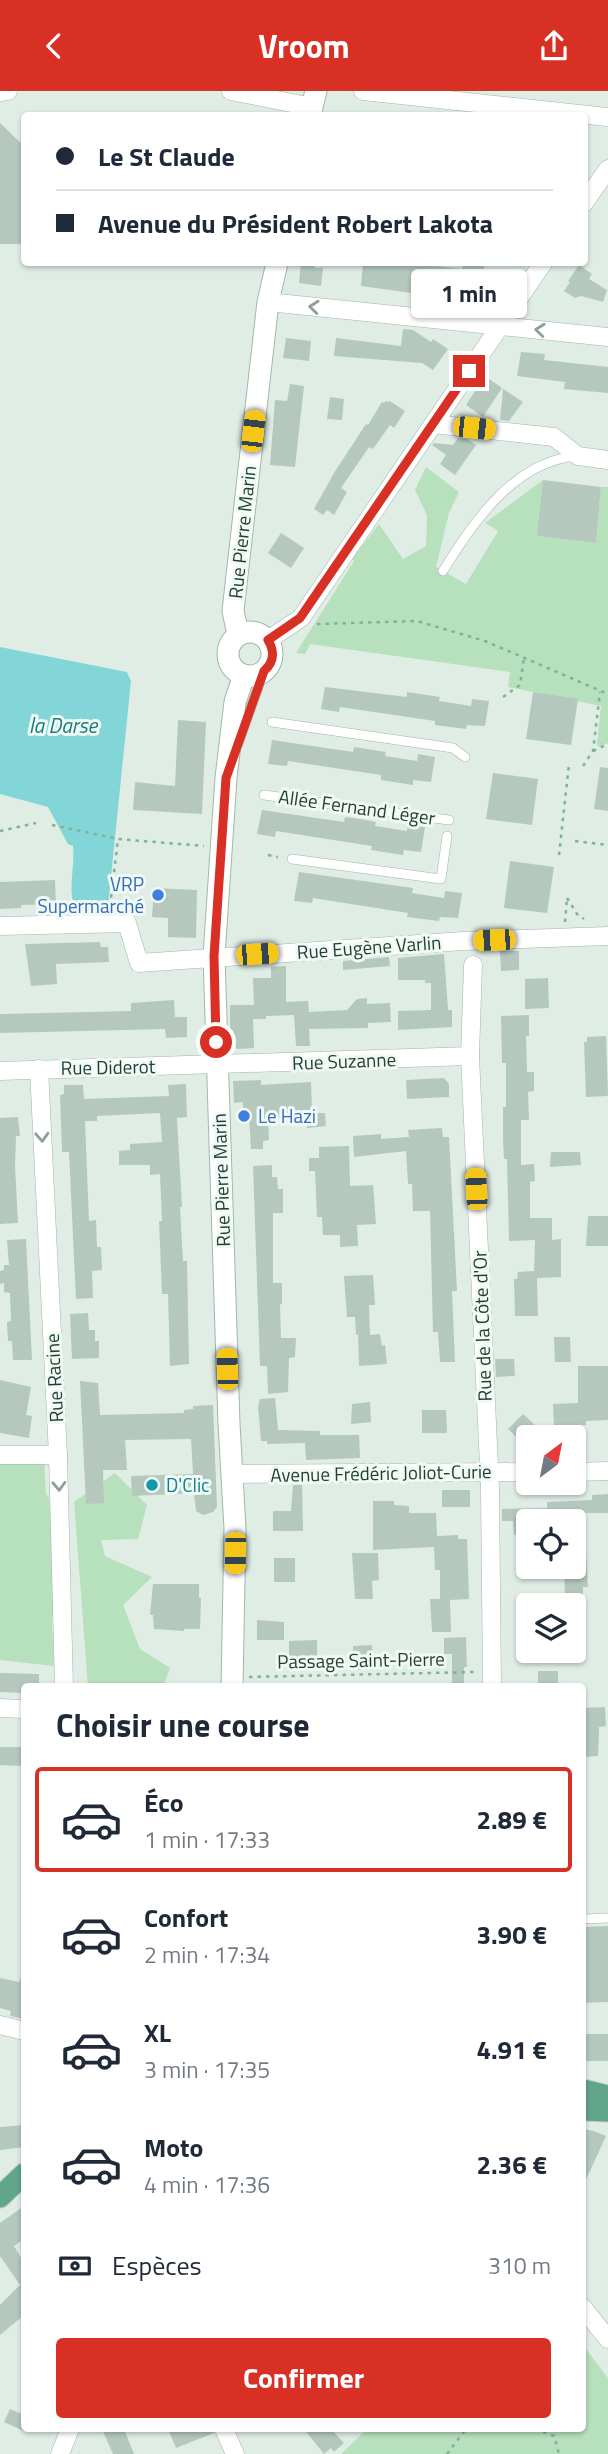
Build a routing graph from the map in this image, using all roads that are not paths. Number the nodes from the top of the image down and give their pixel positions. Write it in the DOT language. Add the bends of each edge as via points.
graph roads {
  1 [pos="8,91"];
  2 [pos="231,91"];
  3 [pos="363,91"];
  4 [pos="0,92"];
  5 [pos="313,105"];
  6 [pos="561,112"];
  7 [pos="588,115"];
  8 [pos="608,117"];
  9 [pos="608,169"];
  10 [pos="588,197"];
  11 [pos="275,266"];
  12 [pos="541,266"];
  13 [pos="268,302"];
  14 [pos="499,326"];
  15 [pos="608,337"];
  16 [pos="433,424"];
  17 [pos="578,456"];
  18 [pos="608,460"];
  19 [pos="443,571"];
  20 [pos="238,634"];
  21 [pos="268,640"];
  22 [pos="254,673"];
  23 [pos="272,722"];
  24 [pos="465,757"];
  25 [pos="264,795"];
  26 [pos="449,820"];
  27 [pos="447,836"];
  28 [pos="292,859"];
  29 [pos="0,926"];
  30 [pos="608,936"];
  31 [pos="214,956"];
  32 [pos="473,965"];
  33 [pos="470,1056"];
  34 [pos="217,1066"];
  35 [pos="39,1069"];
  36 [pos="0,1071"];
  37 [pos="0,1454"];
  38 [pos="58,1455"];
  39 [pos="608,1471"];
  40 [pos="488,1472"];
  41 [pos="516,1472"];
  42 [pos="586,1472"];
  43 [pos="233,1474"];
  44 [pos="492,1679"];
  45 [pos="232,1682"];
  46 [pos="65,1683"];
  47 [pos="0,1708"];
  48 [pos="21,1709"];
  49 [pos="608,1918"];
  50 [pos="586,1919"];
  51 [pos="0,2025"];
  52 [pos="21,2030"];
  53 [pos="586,2091"];
  54 [pos="608,2096"];
  55 [pos="586,2110"];
  56 [pos="608,2111"];
  57 [pos="21,2177"];
  58 [pos="21,2188"];
  59 [pos="0,2199"];
  60 [pos="586,2312"];
  61 [pos="608,2339"];
  62 [pos="69,2432"];
  63 [pos="225,2432"];
  64 [pos="60,2454"];
  65 [pos="234,2454"];
  1 -- 4 [label="street"];
  2 -- 5 [label="street"];
  3 -- 6 [label="street"];
  7 -- 8 [label="street"];
  9 -- 10 [label="street"];
  11 -- 13 [label="street, Rue Pierre Marin"];
  12 -- 14 [label="street"];
  14 -- 13 [label="street, one-way"];
  13 -- 20 [label="street, Rue Pierre Marin" via="233,611"];
  15 -- 14 [label="street, one-way"];
  14 -- 16 [label="street"];
  16 -- 17 [label="street" via="554,437"];
  16 -- 21 [label="street" via="300,618"];
  17 -- 18 [label="street"];
  17 -- 19 [label="lane" via="556,458 496,498 468,530"];
  20 -- 21 [label="street" via="257,632"];
  20 -- 22 [label="street" via="229,645 232,667"];
  21 -- 22 [label="street" via="272,660"];
  22 -- 31 [label="street, Rue Pierre Marin" via="235,702"];
  23 -- 24 [label="lane" via="453,748"];
  25 -- 26 [label="lane, Allée Fernand Léger"];
  27 -- 28 [label="lane" via="440,879"];
  29 -- 31 [label="street, Rue Eugène Varlin" via="127,923 139,963"];
  30 -- 31 [label="street, Rue Eugène Varlin"];
  31 -- 34 [label="street, Rue Pierre Marin"];
  32 -- 33 [label="street, Rue de la Côte d'Or"];
  33 -- 34 [label="street, Rue Suzanne"];
  33 -- 40 [label="street, Rue de la Côte d'Or"];
  34 -- 35 [label="street, Rue Diderot"];
  34 -- 43 [label="street, Rue Pierre Marin"];
  35 -- 36 [label="street, Rue Diderot"];
  35 -- 38 [label="street, Rue Racine, one-way"];
  37 -- 38 [label="street"];
  38 -- 46 [label="street, Rue Racine, one-way"];
  39 -- 42 [label="street"];
  40 -- 41 [label="street, Avenue Frédéric Joliot-Curie"];
  40 -- 43 [label="street, Avenue Frédéric Joliot-Curie"];
  40 -- 44 [label="street, Rue de la Côte d'Or"];
  43 -- 45 [label="street, Rue Pierre Marin"];
  47 -- 48 [label="street"];
  49 -- 50 [label="lane"];
  51 -- 52 [label="street"];
  53 -- 54 [label="main road"];
  55 -- 56 [label="main road"];
  57 -- 59 [label="main road"];
  58 -- 59 [label="main road"];
  60 -- 61 [label="street"];
  62 -- 64 [label="street"];
  63 -- 65 [label="street"];
}
